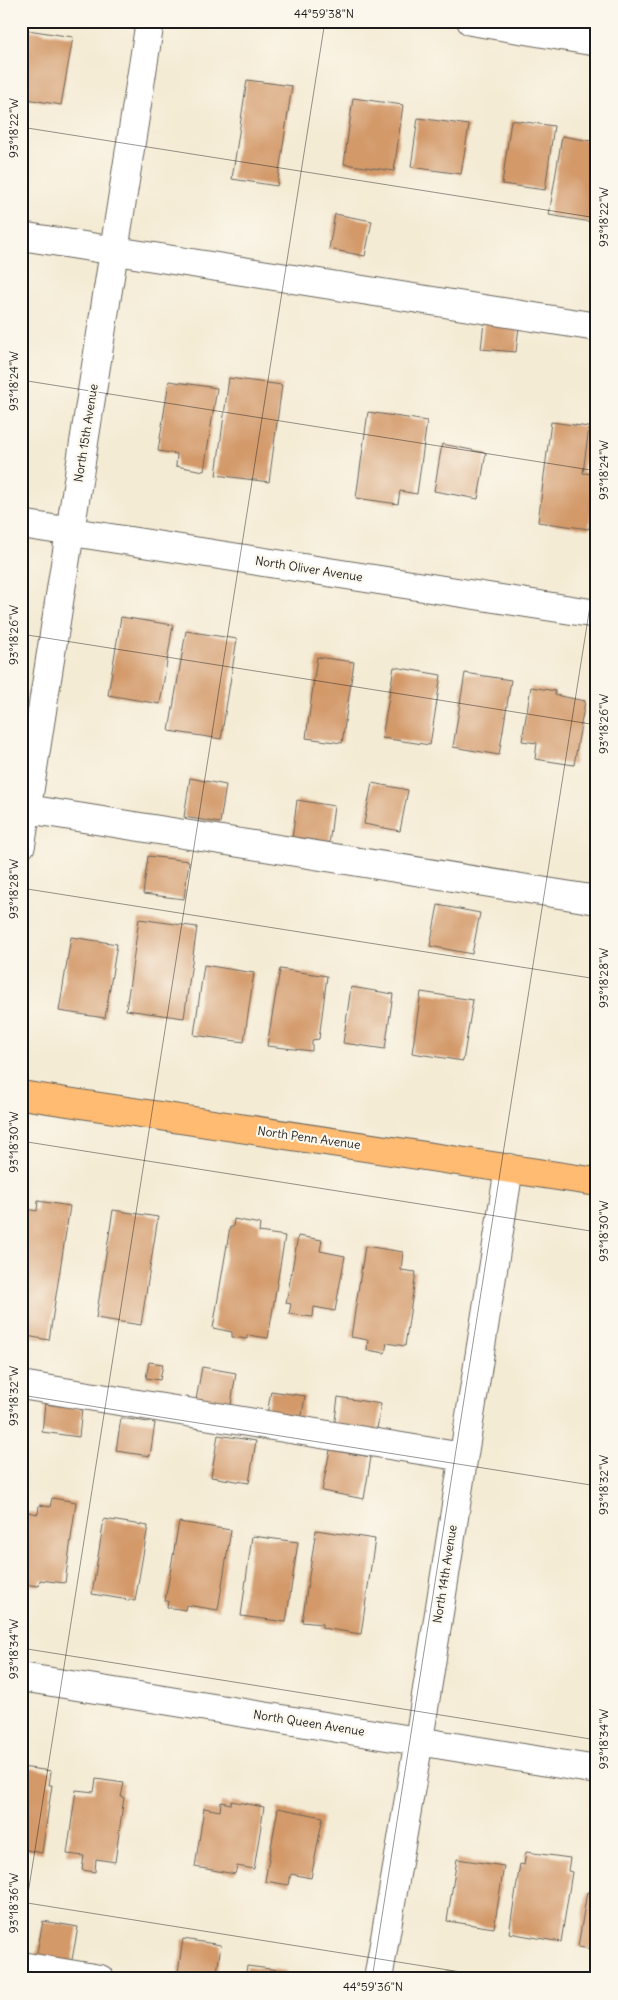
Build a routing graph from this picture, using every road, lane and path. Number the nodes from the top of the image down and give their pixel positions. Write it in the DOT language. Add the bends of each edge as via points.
graph roads {
  1 [pos="150,21"];
  2 [pos="471,21"];
  3 [pos="597,42"];
  4 [pos="21,236"];
  5 [pos="115,251"];
  6 [pos="597,327"];
  7 [pos="21,524"];
  8 [pos="71,532"];
  9 [pos="597,614"];
  10 [pos="24,809"];
  11 [pos="21,845"];
  12 [pos="597,900"];
  13 [pos="21,1095"];
  14 [pos="508,1168"];
  15 [pos="597,1182"];
  16 [pos="21,1385"];
  17 [pos="463,1457"];
  18 [pos="21,1677"];
  19 [pos="419,1740"];
  20 [pos="597,1770"];
  21 [pos="21,1966"];
  22 [pos="100,1979"];
  23 [pos="378,1979"];
  1 -- 5 [label="street, North 15th Avenue"];
  2 -- 3 [label="street"];
  4 -- 5 [label="street"];
  5 -- 6 [label="street"];
  5 -- 8 [label="street, North 15th Avenue"];
  7 -- 8 [label="street, North Oliver Avenue"];
  8 -- 9 [label="street, North Oliver Avenue"];
  8 -- 10 [label="street, North 15th Avenue"];
  10 -- 11 [label="street, North 15th Avenue"];
  10 -- 12 [label="street"];
  13 -- 14 [label="main road, North Penn Avenue"];
  14 -- 15 [label="main road, North Penn Avenue"];
  14 -- 17 [label="street, North 14th Avenue"];
  16 -- 17 [label="street"];
  17 -- 19 [label="street, North 14th Avenue"];
  18 -- 19 [label="street, North Queen Avenue"];
  19 -- 20 [label="street, North Queen Avenue" via="450,1748"];
  19 -- 23 [label="street, North 14th Avenue"];
  21 -- 22 [label="street"];
}
